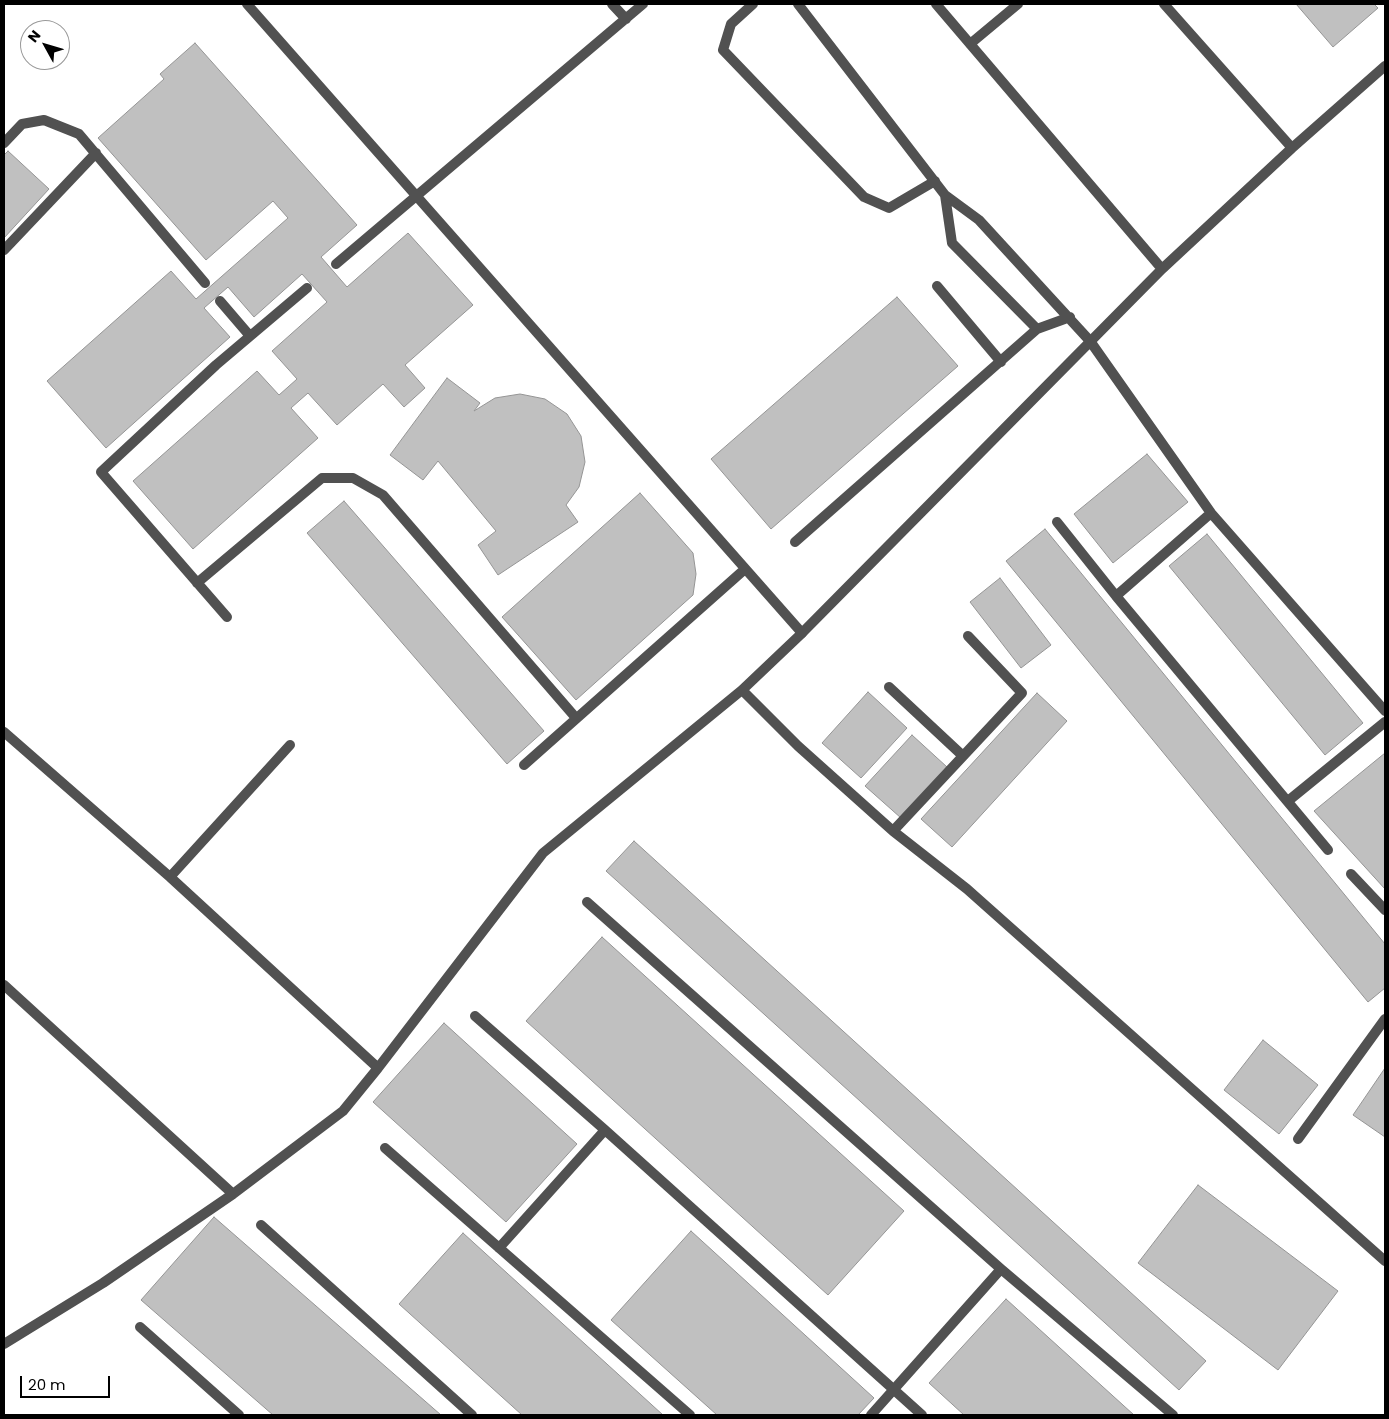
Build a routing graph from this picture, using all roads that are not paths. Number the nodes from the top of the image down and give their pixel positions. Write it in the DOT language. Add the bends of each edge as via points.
graph roads {
  1 [pos="247,4"];
  2 [pos="612,4"];
  3 [pos="643,4"];
  4 [pos="753,4"];
  5 [pos="798,4"];
  6 [pos="936,4"];
  7 [pos="1018,4"];
  8 [pos="1164,4"];
  9 [pos="626,19"];
  10 [pos="970,44"];
  11 [pos="1385,66"];
  12 [pos="4,143"];
  13 [pos="1292,148"];
  14 [pos="96,153"];
  15 [pos="934,181"];
  16 [pos="946,195"];
  17 [pos="416,196"];
  18 [pos="4,250"];
  19 [pos="336,264"];
  20 [pos="1162,270"];
  21 [pos="206,283"];
  22 [pos="937,286"];
  23 [pos="307,288"];
  24 [pos="220,300"];
  25 [pos="1070,317"];
  26 [pos="1037,329"];
  27 [pos="250,336"];
  28 [pos="1090,341"];
  29 [pos="1001,362"];
  30 [pos="1211,513"];
  31 [pos="1057,522"];
  32 [pos="795,542"];
  33 [pos="745,569"];
  34 [pos="197,583"];
  35 [pos="1116,596"];
  36 [pos="227,617"];
  37 [pos="802,634"];
  38 [pos="968,636"];
  39 [pos="889,687"];
  40 [pos="742,690"];
  41 [pos="1385,711"];
  42 [pos="576,718"];
  43 [pos="1385,722"];
  44 [pos="4,732"];
  45 [pos="290,745"];
  46 [pos="963,756"];
  47 [pos="524,765"];
  48 [pos="1288,801"];
  49 [pos="893,831"];
  50 [pos="1328,850"];
  51 [pos="1351,874"];
  52 [pos="170,878"];
  53 [pos="587,902"];
  54 [pos="1385,910"];
  55 [pos="4,984"];
  56 [pos="475,1016"];
  57 [pos="1385,1019"];
  58 [pos="378,1068"];
  59 [pos="604,1130"];
  60 [pos="1298,1139"];
  61 [pos="385,1148"];
  62 [pos="233,1194"];
  63 [pos="261,1225"];
  64 [pos="499,1248"];
  65 [pos="1385,1261"];
  66 [pos="1001,1269"];
  67 [pos="140,1327"];
  68 [pos="4,1344"];
  69 [pos="894,1390"];
  70 [pos="239,1415"];
  71 [pos="472,1415"];
  72 [pos="690,1415"];
  73 [pos="871,1415"];
  74 [pos="922,1415"];
  75 [pos="1173,1415"];
  1 -- 17 [label="street"];
  2 -- 9 [label="street"];
  3 -- 9 [label="street"];
  4 -- 15 [label="street" via="731,24 723,50 864,197 888,208"];
  5 -- 15 [label="street"];
  6 -- 10 [label="street"];
  7 -- 10 [label="street"];
  8 -- 13 [label="street"];
  9 -- 17 [label="street"];
  10 -- 20 [label="street"];
  11 -- 13 [label="street"];
  12 -- 14 [label="street" via="22,124 44,120 79,134"];
  13 -- 20 [label="street"];
  14 -- 18 [label="street"];
  14 -- 21 [label="street"];
  15 -- 16 [label="street"];
  16 -- 25 [label="street" via="979,220"];
  16 -- 26 [label="street" via="952,243"];
  17 -- 19 [label="street"];
  17 -- 33 [label="street"];
  20 -- 28 [label="street"];
  22 -- 29 [label="street"];
  23 -- 27 [label="street"];
  24 -- 27 [label="street"];
  25 -- 26 [label="street"];
  25 -- 28 [label="street"];
  26 -- 29 [label="street"];
  27 -- 34 [label="street" via="101,472"];
  28 -- 30 [label="street"];
  28 -- 37 [label="street"];
  29 -- 32 [label="street"];
  30 -- 35 [label="street"];
  30 -- 41 [label="street"];
  31 -- 35 [label="street"];
  33 -- 37 [label="street"];
  33 -- 42 [label="street"];
  34 -- 36 [label="street"];
  34 -- 42 [label="street" via="322,478 353,478 383,495"];
  35 -- 48 [label="street"];
  37 -- 40 [label="street"];
  38 -- 46 [label="street" via="1022,693"];
  39 -- 46 [label="street"];
  40 -- 49 [label="street" via="798,746"];
  40 -- 58 [label="street" via="543,853"];
  42 -- 47 [label="street"];
  43 -- 48 [label="street"];
  44 -- 52 [label="street"];
  45 -- 52 [label="street"];
  46 -- 49 [label="street"];
  48 -- 50 [label="street"];
  49 -- 65 [label="street" via="967,889"];
  51 -- 54 [label="street"];
  52 -- 58 [label="street"];
  53 -- 66 [label="street"];
  55 -- 62 [label="street"];
  56 -- 59 [label="street"];
  57 -- 60 [label="street"];
  58 -- 62 [label="street" via="343,1110"];
  59 -- 64 [label="street"];
  59 -- 69 [label="street"];
  61 -- 64 [label="street"];
  62 -- 68 [label="street" via="103,1283"];
  63 -- 71 [label="street"];
  64 -- 72 [label="street"];
  66 -- 69 [label="street"];
  66 -- 75 [label="street"];
  67 -- 70 [label="street"];
  69 -- 73 [label="street"];
  69 -- 74 [label="street"];
}
